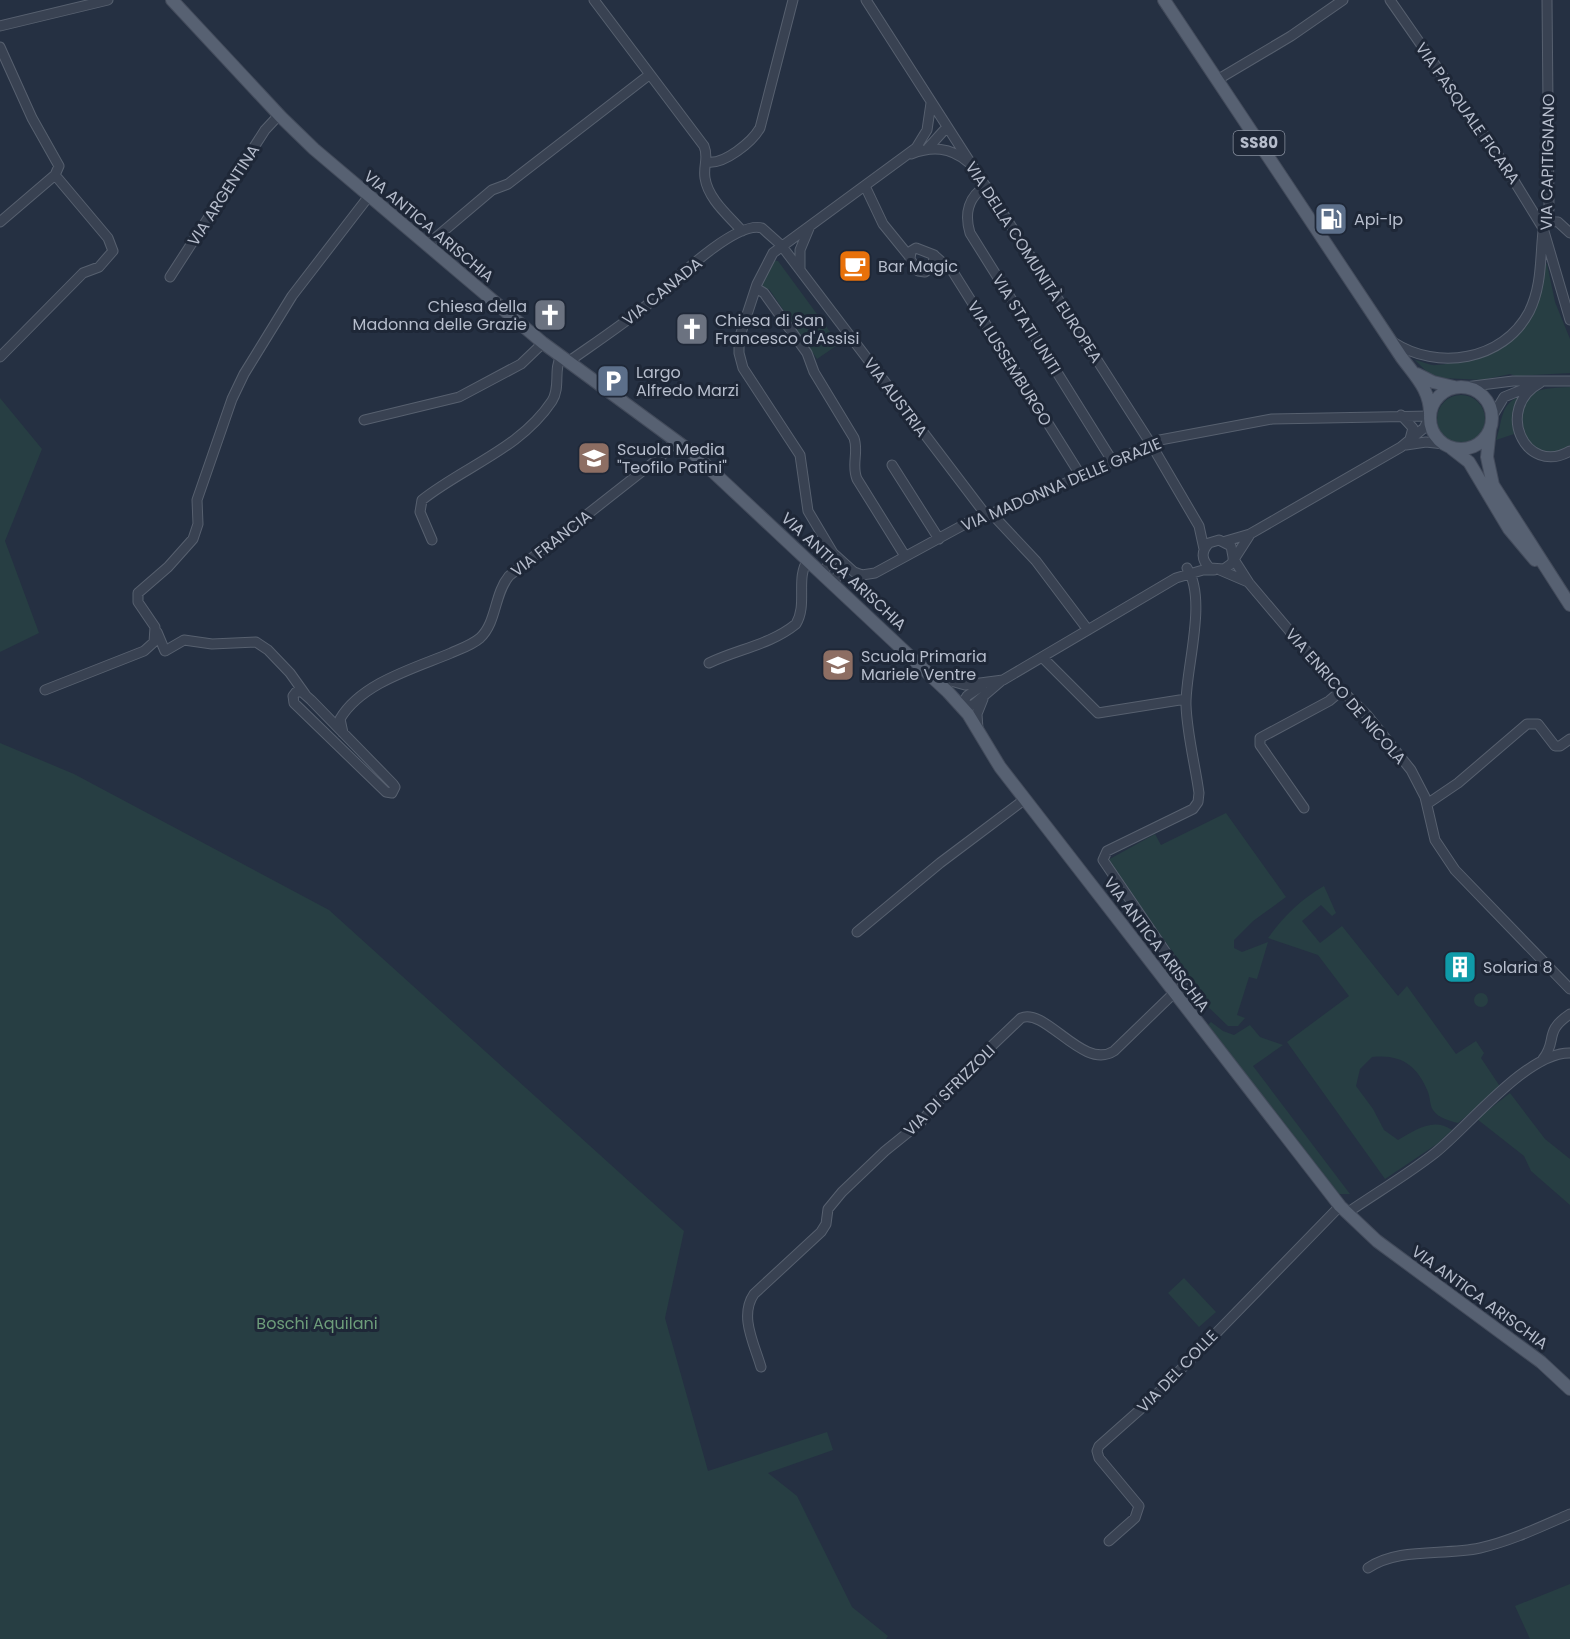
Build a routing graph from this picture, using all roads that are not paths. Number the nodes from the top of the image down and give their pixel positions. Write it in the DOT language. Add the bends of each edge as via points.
graph roads {
  1 [pos="108,0"];
  2 [pos="594,0"];
  3 [pos="793,0"];
  4 [pos="866,0"];
  5 [pos="1164,0"];
  6 [pos="1343,0"];
  7 [pos="1390,0"];
  8 [pos="1547,0"];
  9 [pos="176,2"];
  10 [pos="0,26"];
  11 [pos="0,47"];
  12 [pos="649,75"];
  13 [pos="1217,80"];
  14 [pos="931,103"];
  15 [pos="279,115"];
  16 [pos="947,127"];
  17 [pos="924,145"];
  18 [pos="707,162"];
  19 [pos="972,165"];
  20 [pos="55,175"];
  21 [pos="865,186"];
  22 [pos="986,186"];
  23 [pos="369,196"];
  24 [pos="0,222"];
  25 [pos="811,224"];
  26 [pos="1545,224"];
  27 [pos="759,227"];
  28 [pos="742,231"];
  29 [pos="1570,233"];
  30 [pos="427,245"];
  31 [pos="781,245"];
  32 [pos="913,252"];
  33 [pos="934,255"];
  34 [pos="1553,260"];
  35 [pos="1541,264"];
  36 [pos="800,270"];
  37 [pos="170,277"];
  38 [pos="756,288"];
  39 [pos="1565,302"];
  40 [pos="1570,311"];
  41 [pos="1570,320"];
  42 [pos="1391,340"];
  43 [pos="543,343"];
  44 [pos="0,357"];
  45 [pos="565,359"];
  46 [pos="1411,369"];
  47 [pos="1570,381"];
  48 [pos="1544,382"];
  49 [pos="1461,387"];
  50 [pos="1401,415"];
  51 [pos="1430,416"];
  52 [pos="364,420"];
  53 [pos="1491,423"];
  54 [pos="1410,439"];
  55 [pos="677,440"];
  56 [pos="1151,444"];
  57 [pos="1445,444"];
  58 [pos="1401,447"];
  59 [pos="1570,451"];
  60 [pos="1113,462"];
  61 [pos="892,465"];
  62 [pos="1081,476"];
  63 [pos="988,514"];
  64 [pos="1198,526"];
  65 [pos="1250,534"];
  66 [pos="939,538"];
  67 [pos="432,540"];
  68 [pos="1223,541"];
  69 [pos="1204,550"];
  70 [pos="905,556"];
  71 [pos="836,557"];
  72 [pos="1233,558"];
  73 [pos="808,560"];
  74 [pos="846,568"];
  75 [pos="1188,570"];
  76 [pos="1217,570"];
  77 [pos="822,572"];
  78 [pos="1554,581"];
  79 [pos="832,582"];
  80 [pos="1249,583"];
  81 [pos="1570,605"];
  82 [pos="1088,630"];
  83 [pos="157,632"];
  84 [pos="1042,657"];
  85 [pos="709,663"];
  86 [pos="290,673"];
  87 [pos="930,675"];
  88 [pos="986,689"];
  89 [pos="45,690"];
  90 [pos="1342,690"];
  91 [pos="294,694"];
  92 [pos="305,694"];
  93 [pos="1186,699"];
  94 [pos="350,706"];
  95 [pos="961,706"];
  96 [pos="319,708"];
  97 [pos="978,731"];
  98 [pos="343,733"];
  99 [pos="1570,739"];
  100 [pos="1025,799"];
  101 [pos="1427,804"];
  102 [pos="1304,808"];
  103 [pos="857,932"];
  104 [pos="1570,991"];
  105 [pos="1176,995"];
  106 [pos="1570,1014"];
  107 [pos="1551,1036"];
  108 [pos="1566,1053"];
  109 [pos="1540,1061"];
  110 [pos="1344,1210"];
  111 [pos="761,1367"];
  112 [pos="1570,1389"];
  113 [pos="1570,1514"];
  114 [pos="1109,1541"];
  115 [pos="1368,1568"];
  1 -- 10 [label="street"];
  2 -- 12 [label="street"];
  3 -- 18 [label="street" via="760,128 724,160"];
  4 -- 14 [label="street, VIA DELLA COMUNITÀ EUROPEA"];
  5 -- 13 [label="main road, SS80"];
  6 -- 13 [label="street"];
  7 -- 26 [label="street, VIA PASQUALE FICARA"];
  8 -- 26 [label="street, VIA CAPITIGNANO"];
  9 -- 15 [label="main road, VIA ANTICA ARISCHIA"];
  11 -- 20 [label="street" via="32,118 59,162"];
  12 -- 18 [label="street" via="704,146"];
  12 -- 30 [label="street" via="508,183 492,190"];
  13 -- 42 [label="main road, SS80"];
  14 -- 16 [label="street, VIA DELLA COMUNITÀ EUROPEA"];
  14 -- 17 [label="street"];
  15 -- 23 [label="main road, VIA ANTICA ARISCHIA"];
  15 -- 37 [label="street, VIA ARGENTINA" via="265,130"];
  16 -- 17 [label="street"];
  16 -- 19 [label="street, VIA DELLA COMUNITÀ EUROPEA"];
  17 -- 19 [label="street" via="946,150"];
  17 -- 21 [label="street"];
  18 -- 28 [label="street" via="704,175 709,190"];
  19 -- 22 [label="street, VIA DELLA COMUNITÀ EUROPEA"];
  20 -- 24 [label="street"];
  20 -- 44 [label="street" via="108,238 112,251 99,267 83,273"];
  21 -- 25 [label="street"];
  21 -- 32 [label="street, VIA LUSSEMBURGO" via="883,224"];
  22 -- 56 [label="street, VIA DELLA COMUNITÀ EUROPEA"];
  22 -- 60 [label="street, VIA STATI UNITI" via="969,202 970,232"];
  23 -- 30 [label="main road, VIA ANTICA ARISCHIA"];
  23 -- 83 [label="street" via="292,296 244,374 197,500 198,524 192,539 138,593 138,602"];
  25 -- 31 [label="street"];
  25 -- 36 [label="street" via="800,250"];
  26 -- 29 [label="street" via="1558,222"];
  26 -- 34 [label="street, VIA CAPITIGNANO"];
  26 -- 35 [label="street"];
  27 -- 28 [label="street, VIA CANADA"];
  27 -- 31 [label="street, VIA AUSTRIA"];
  28 -- 45 [label="street, VIA CANADA" via="679,275 646,305"];
  30 -- 43 [label="main road, VIA ANTICA ARISCHIA"];
  31 -- 36 [label="street, VIA AUSTRIA"];
  31 -- 38 [label="street" via="770,256"];
  32 -- 33 [label="street, VIA LUSSEMBURGO"];
  32 -- 33 [label="street, VIA LUSSEMBURGO" via="922,273 933,266"];
  33 -- 62 [label="street, VIA LUSSEMBURGO" via="953,272"];
  34 -- 35 [label="street" via="1547,256"];
  34 -- 39 [label="street, VIA CAPITIGNANO"];
  35 -- 42 [label="street" via="1538,290 1529,311 1513,332 1490,349 1441,360"];
  36 -- 63 [label="street, VIA AUSTRIA"];
  38 -- 70 [label="street" via="764,293 807,353 814,372 854,438 857,479"];
  38 -- 71 [label="street" via="739,339 740,361 800,455 808,510"];
  39 -- 40 [label="street"];
  39 -- 41 [label="street, VIA CAPITIGNANO"];
  42 -- 46 [label="main road, SS80"];
  43 -- 45 [label="main road, VIA ANTICA ARISCHIA"];
  43 -- 52 [label="street" via="521,364 459,397"];
  45 -- 55 [label="main road, VIA ANTICA ARISCHIA"];
  45 -- 67 [label="street" via="554,397 538,416 503,450 422,500 420,512"];
  46 -- 49 [label="main road, SS80" via="1429,380"];
  46 -- 51 [label="main road, SS80" via="1426,392"];
  47 -- 48 [label="street"];
  48 -- 49 [label="street"];
  48 -- 53 [label="street" via="1508,394"];
  48 -- 59 [label="street" via="1528,392 1520,405 1519,434 1528,447 1542,455"];
  49 -- 51 [label="main road" via="1439,396"];
  49 -- 53 [label="main road, SS80" via="1485,398"];
  50 -- 51 [label="street, VIA MADONNA DELLE GRAZIE"];
  50 -- 54 [label="street" via="1413,428"];
  50 -- 56 [label="street, VIA MADONNA DELLE GRAZIE" via="1272,419"];
  51 -- 54 [label="street" via="1426,426"];
  51 -- 57 [label="main road, SS80" via="1433,431"];
  53 -- 57 [label="main road" via="1483,440 1471,447 1459,449"];
  53 -- 78 [label="main road, SS80" via="1486,452 1492,481"];
  54 -- 58 [label="street"];
  55 -- 73 [label="main road, VIA ANTICA ARISCHIA"];
  55 -- 94 [label="street, VIA FRANCIA" via="509,576 499,591 491,622 474,643 388,681"];
  56 -- 60 [label="street, VIA MADONNA DELLE GRAZIE"];
  56 -- 64 [label="street, VIA DELLA COMUNITÀ EUROPEA"];
  57 -- 58 [label="street" via="1420,442"];
  57 -- 78 [label="main road, SS80" via="1469,462 1509,529"];
  58 -- 65 [label="street"];
  60 -- 62 [label="street, VIA MADONNA DELLE GRAZIE"];
  61 -- 66 [label="street"];
  62 -- 63 [label="street, VIA MADONNA DELLE GRAZIE"];
  63 -- 66 [label="street, VIA MADONNA DELLE GRAZIE"];
  63 -- 82 [label="street, VIA AUSTRIA" via="1036,561"];
  64 -- 68 [label="street, VIA DELLA COMUNITÀ EUROPEA"];
  64 -- 69 [label="street, VIA DELLA COMUNITÀ EUROPEA"];
  65 -- 68 [label="street"];
  65 -- 72 [label="street"];
  66 -- 70 [label="street, VIA MADONNA DELLE GRAZIE"];
  68 -- 69 [label="street" via="1210,542"];
  68 -- 72 [label="street" via="1232,549"];
  69 -- 75 [label="street"];
  69 -- 76 [label="street" via="1205,563"];
  70 -- 74 [label="street, VIA MADONNA DELLE GRAZIE" via="868,574 859,575"];
  71 -- 74 [label="street"];
  71 -- 77 [label="street"];
  72 -- 76 [label="street" via="1228,567"];
  72 -- 80 [label="street, VIA ENRICO DE NICOLA"];
  73 -- 77 [label="main road, VIA ANTICA ARISCHIA"];
  73 -- 85 [label="street" via="803,570 802,606 796,624 766,643 734,651"];
  74 -- 79 [label="street"];
  75 -- 76 [label="street"];
  75 -- 82 [label="street"];
  75 -- 93 [label="street" via="1195,640"];
  76 -- 80 [label="street, VIA ENRICO DE NICOLA"];
  77 -- 79 [label="main road, VIA ANTICA ARISCHIA"];
  78 -- 81 [label="main road, SS80"];
  79 -- 87 [label="main road, VIA ANTICA ARISCHIA"];
  80 -- 90 [label="street, VIA ENRICO DE NICOLA"];
  82 -- 84 [label="street"];
  83 -- 86 [label="street" via="165,651 184,640 212,644 256,642"];
  83 -- 89 [label="street" via="154,642 144,651"];
  84 -- 88 [label="street"];
  84 -- 93 [label="street" via="1098,713"];
  86 -- 91 [label="street"];
  86 -- 92 [label="street"];
  87 -- 88 [label="street"];
  87 -- 95 [label="main road, VIA ANTICA ARISCHIA"];
  88 -- 95 [label="street" via="972,691"];
  88 -- 97 [label="street" via="977,714"];
  90 -- 101 [label="street, VIA ENRICO DE NICOLA" via="1411,770"];
  90 -- 102 [label="street" via="1332,700 1260,738 1260,745"];
  91 -- 92 [label="street"];
  91 -- 98 [label="street" via="294,703 386,792 392,793 393,784"];
  92 -- 96 [label="street"];
  93 -- 105 [label="street" via="1199,792 1196,806 1107,850 1103,860 1178,970 1184,987"];
  94 -- 96 [label="street, VIA FRANCIA" via="335,712"];
  94 -- 98 [label="street" via="340,719"];
  95 -- 97 [label="main road, VIA ANTICA ARISCHIA"];
  96 -- 98 [label="street"];
  97 -- 100 [label="main road, VIA ANTICA ARISCHIA"];
  99 -- 101 [label="street" via="1556,746 1538,724 1527,723 1458,783"];
  100 -- 103 [label="street"];
  100 -- 105 [label="main road, VIA ANTICA ARISCHIA"];
  101 -- 104 [label="street, VIA ENRICO DE NICOLA" via="1433,836 1448,860"];
  105 -- 110 [label="main road, VIA ANTICA ARISCHIA"];
  105 -- 111 [label="street, VIA DI SFRIZZOLI" via="1114,1051 1103,1056 1089,1052 1033,1018 1021,1018 955,1081 921,1122 842,1192 828,1209 821,1232 748,1302 746,1318"];
  106 -- 107 [label="street" via="1556,1024"];
  107 -- 108 [label="street"];
  107 -- 109 [label="street" via="1549,1050"];
  108 -- 109 [label="street"];
  109 -- 110 [label="street" via="1430,1157"];
  110 -- 112 [label="main road, VIA ANTICA ARISCHIA" via="1396,1256 1550,1369"];
  110 -- 114 [label="street, VIA DEL COLLE" via="1099,1446 1099,1458 1139,1506 1136,1518"];
  113 -- 115 [label="street" via="1501,1544 1450,1553 1390,1556"];
}
